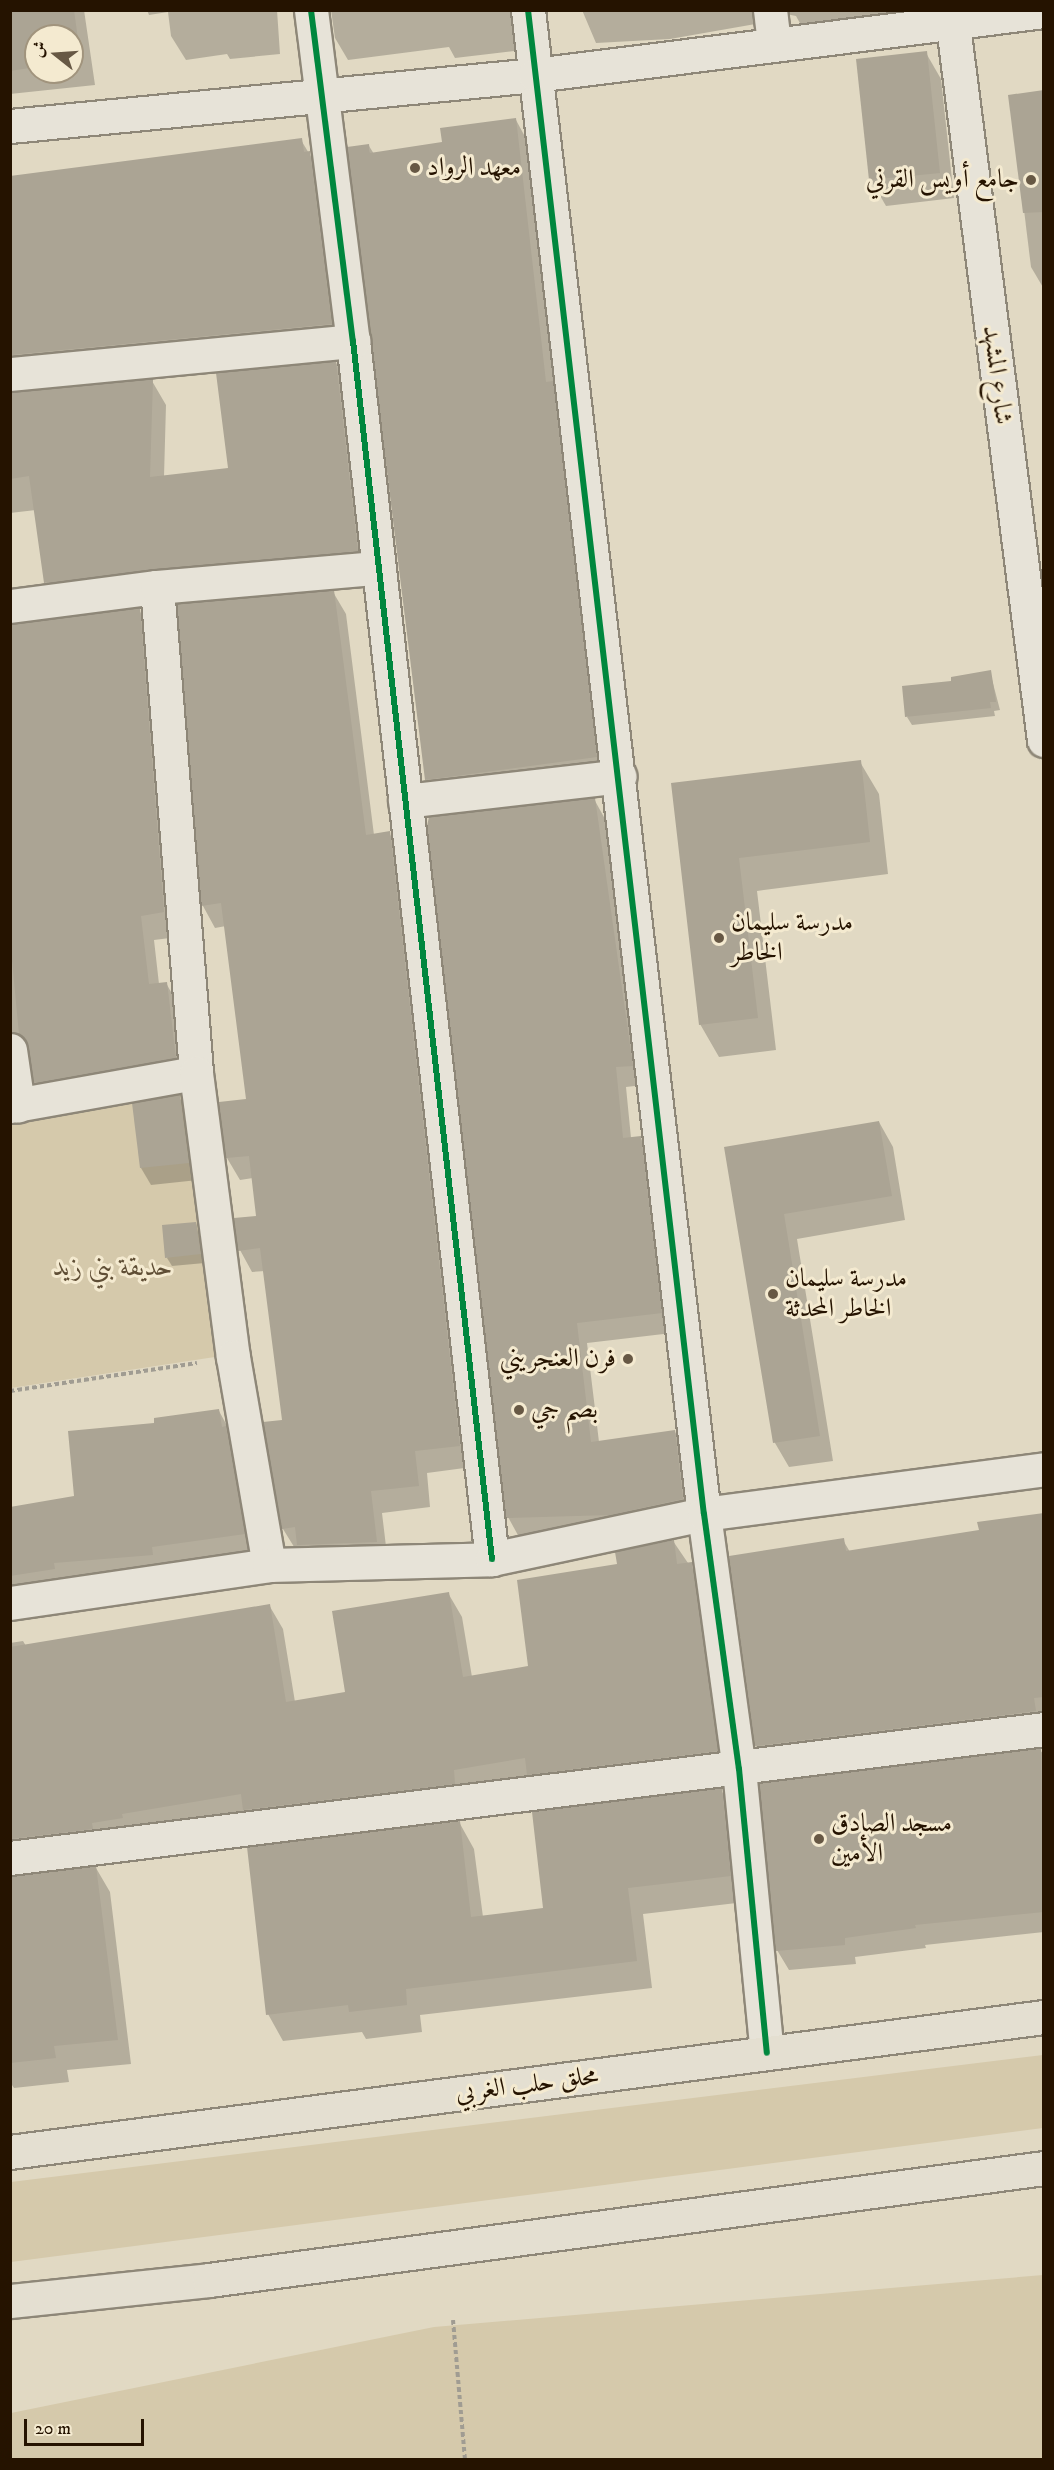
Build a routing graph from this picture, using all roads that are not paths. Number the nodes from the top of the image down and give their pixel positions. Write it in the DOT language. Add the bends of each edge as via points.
graph roads {
  1 [pos="311,10"];
  2 [pos="528,10"];
  3 [pos="1044,12"];
  4 [pos="952,16"];
  5 [pos="772,26"];
  6 [pos="535,75"];
  7 [pos="320,99"];
  8 [pos="10,126"];
  9 [pos="353,341"];
  10 [pos="10,374"];
  11 [pos="376,568"];
  12 [pos="157,587"];
  13 [pos="10,606"];
  14 [pos="1041,697"];
  15 [pos="1044,740"];
  16 [pos="620,776"];
  17 [pos="405,801"];
  18 [pos="10,1050"];
  19 [pos="196,1072"];
  20 [pos="14,1106"];
  21 [pos="1044,1469"];
  22 [pos="704,1514"];
  23 [pos="492,1559"];
  24 [pos="270,1565"];
  25 [pos="10,1603"];
  26 [pos="1044,1729"];
  27 [pos="739,1769"];
  28 [pos="10,1858"];
  29 [pos="1044,2017"];
  30 [pos="767,2053"];
  31 [pos="10,2152"];
  32 [pos="1044,2168"];
  33 [pos="10,2301"];
  1 -- 7 [label="street"];
  2 -- 6 [label="street"];
  3 -- 4 [label="street"];
  4 -- 5 [label="street"];
  4 -- 14 [label="street, شارع المشهد"];
  5 -- 6 [label="street"];
  6 -- 7 [label="street"];
  6 -- 16 [label="street"];
  7 -- 8 [label="street"];
  7 -- 9 [label="street"];
  9 -- 10 [label="street"];
  9 -- 11 [label="street"];
  11 -- 12 [label="street"];
  11 -- 17 [label="street"];
  12 -- 13 [label="street"];
  12 -- 19 [label="street"];
  14 -- 15 [label="street, شارع المشهد"];
  16 -- 17 [label="street"];
  16 -- 22 [label="street"];
  17 -- 23 [label="street"];
  18 -- 20 [label="street"];
  19 -- 20 [label="street"];
  19 -- 24 [label="street" via="233,1357"];
  21 -- 22 [label="street"];
  22 -- 23 [label="street"];
  22 -- 27 [label="street"];
  23 -- 24 [label="street"];
  24 -- 25 [label="street"];
  26 -- 27 [label="street"];
  27 -- 28 [label="street"];
  27 -- 30 [label="street"];
  29 -- 30 [label="highway, محلق حلب الغربي"];
  30 -- 31 [label="highway, محلق حلب الغربي"];
  32 -- 33 [label="highway" via="209,2280"];
}
